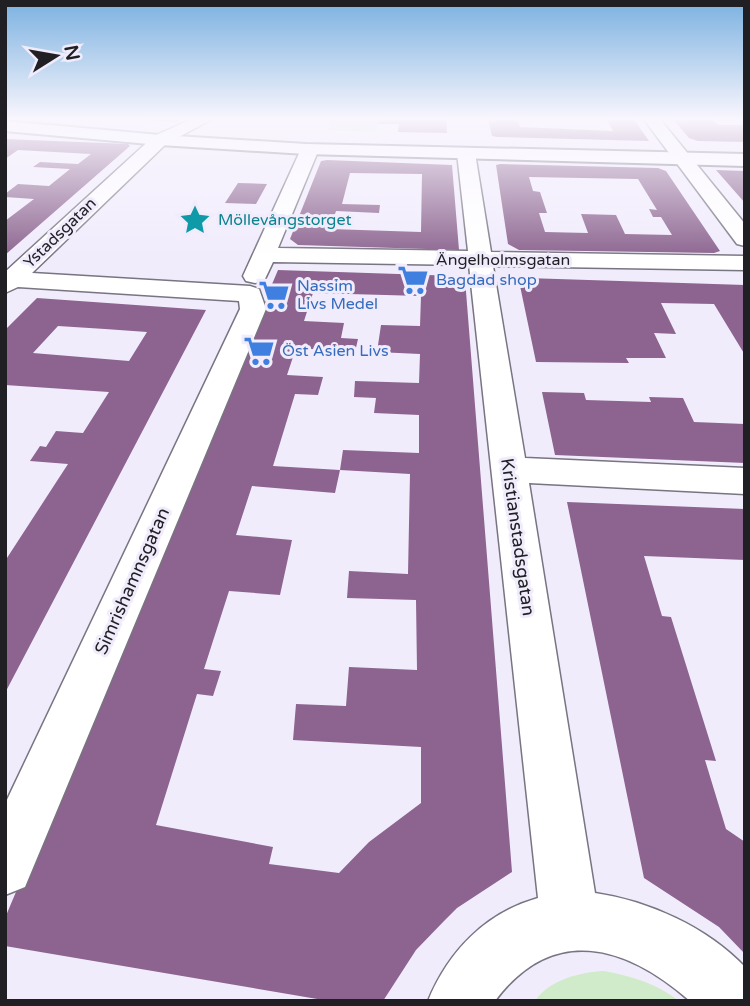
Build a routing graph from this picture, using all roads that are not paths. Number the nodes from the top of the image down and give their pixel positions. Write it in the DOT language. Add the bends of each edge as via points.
graph roads {
  1 [pos="133,165"];
  2 [pos="303,165"];
  3 [pos="468,165"];
  4 [pos="686,165"];
  5 [pos="745,239"];
  6 [pos="262,255"];
  7 [pos="480,257"];
  8 [pos="745,263"];
  9 [pos="8,281"];
  10 [pos="250,294"];
  11 [pos="509,470"];
  12 [pos="745,481"];
  13 [pos="5,867"];
  14 [pos="570,920"];
  15 [pos="460,1001"];
  16 [pos="733,1001"];
  1 -- 9 [label="street, Ystadsgatan"];
  2 -- 6 [label="street"];
  3 -- 7 [label="street, Kristianstadsgatan"];
  4 -- 5 [label="street"];
  6 -- 7 [label="street, Ängelholmsgatan"];
  6 -- 10 [label="street"];
  7 -- 8 [label="street, Ängelholmsgatan"];
  7 -- 11 [label="street, Kristianstadsgatan"];
  9 -- 10 [label="street"];
  10 -- 13 [label="street, Simrishamnsgatan" via="253,309"];
  11 -- 12 [label="street"];
  11 -- 14 [label="street, Kristianstadsgatan"];
  14 -- 15 [label="street" via="531,930 484,963"];
  14 -- 16 [label="street" via="610,923 649,937 690,961"];
}
